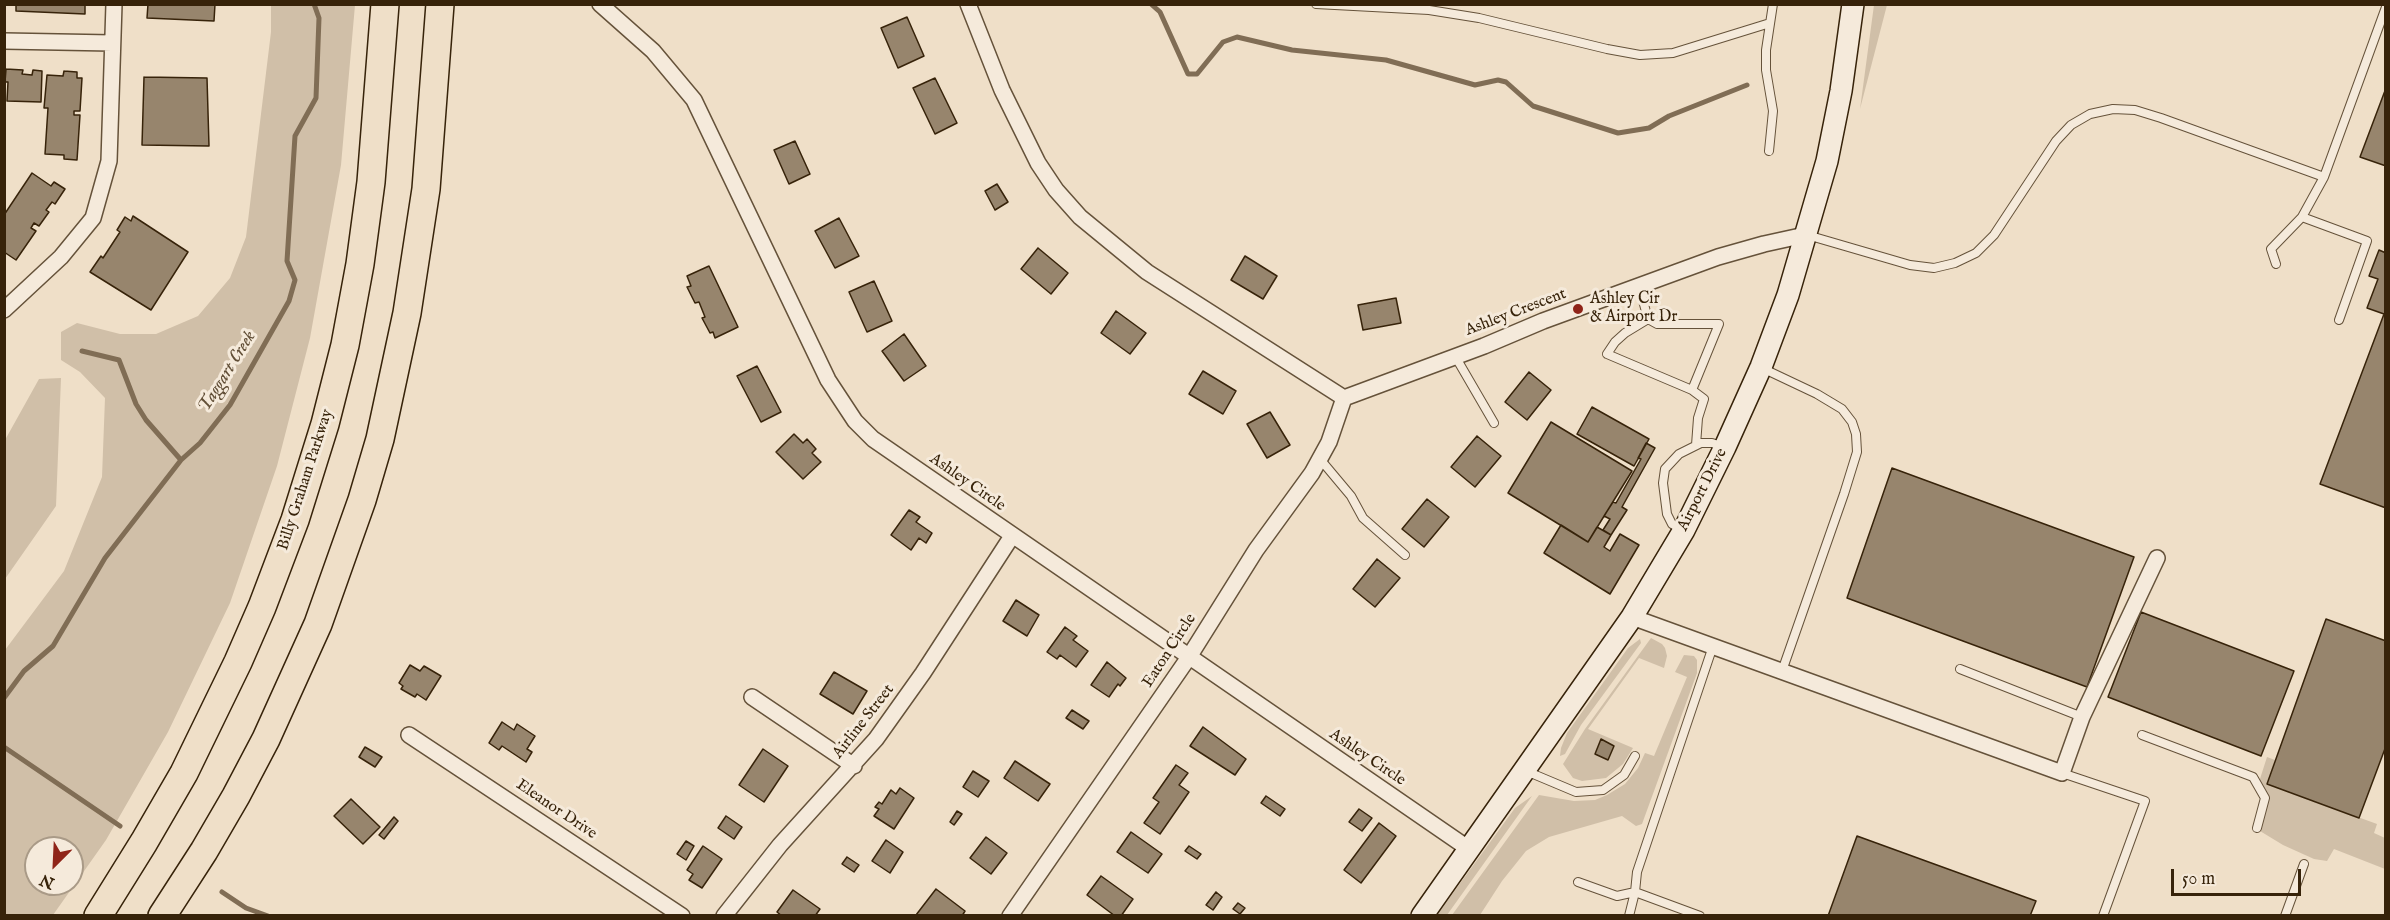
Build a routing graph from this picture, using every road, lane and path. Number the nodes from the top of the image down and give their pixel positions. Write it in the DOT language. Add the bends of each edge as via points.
graph roads {
  1 [pos="114,4"];
  2 [pos="385,4"];
  3 [pos="440,4"];
  4 [pos="600,4"];
  5 [pos="968,4"];
  6 [pos="1316,4"];
  7 [pos="1773,4"];
  8 [pos="1853,4"];
  9 [pos="2385,7"];
  10 [pos="1770,22"];
  11 [pos="4,41"];
  12 [pos="112,43"];
  13 [pos="1769,151"];
  14 [pos="2324,177"];
  15 [pos="2302,217"];
  16 [pos="1805,235"];
  17 [pos="2276,264"];
  18 [pos="1639,286"];
  19 [pos="4,310"];
  20 [pos="1648,319"];
  21 [pos="2339,320"];
  22 [pos="1455,356"];
  23 [pos="1761,367"];
  24 [pos="1692,390"];
  25 [pos="1344,398"];
  26 [pos="1494,423"];
  27 [pos="1696,445"];
  28 [pos="1725,447"];
  29 [pos="1320,459"];
  30 [pos="1684,530"];
  31 [pos="1012,536"];
  32 [pos="1405,555"];
  33 [pos="2157,558"];
  34 [pos="1632,617"];
  35 [pos="1713,646"];
  36 [pos="1189,657"];
  37 [pos="1960,669"];
  38 [pos="1782,671"];
  39 [pos="752,697"];
  40 [pos="2082,717"];
  41 [pos="409,735"];
  42 [pos="2142,735"];
  43 [pos="1635,756"];
  44 [pos="854,766"];
  45 [pos="1525,770"];
  46 [pos="2062,773"];
  47 [pos="2257,828"];
  48 [pos="1469,849"];
  49 [pos="2304,864"];
  50 [pos="1578,882"];
  51 [pos="1635,892"];
  52 [pos="2104,913"];
  53 [pos="98,915"];
  54 [pos="162,915"];
  55 [pos="682,915"];
  56 [pos="724,915"];
  57 [pos="1010,915"];
  58 [pos="1422,915"];
  59 [pos="1629,915"];
  60 [pos="1700,915"];
  61 [pos="2285,915"];
  1 -- 12 [label="street"];
  2 -- 53 [label="highway, Billy Graham Parkway" via="371,182 360,264 322,435 295,520 238,662 184,773"];
  3 -- 54 [label="highway" via="426,189 408,313 362,500 294,681 236,796"];
  4 -- 31 [label="street, Ashley Circle" via="653,51 694,100 828,380 855,421 873,439"];
  5 -- 25 [label="street" via="1002,90 1038,163 1080,217 1148,272"];
  6 -- 10 [label="lane" via="1459,14 1640,55 1673,53"];
  7 -- 10 [label="lane"];
  8 -- 16 [label="street, Airport Drive" via="1829,151"];
  9 -- 14 [label="lane"];
  10 -- 13 [label="lane" via="1766,50 1773,111"];
  11 -- 12 [label="street"];
  12 -- 19 [label="street" via="109,161 93,218 61,257"];
  14 -- 15 [label="lane"];
  14 -- 16 [label="lane" via="2161,118 2135,110 2113,109 2090,114 2071,125 2056,141 1994,235 1976,253 1955,263 1934,268 1910,265"];
  15 -- 17 [label="lane" via="2271,249"];
  15 -- 21 [label="lane" via="2367,242"];
  16 -- 18 [label="street, Ashley Crescent" via="1718,257"];
  16 -- 23 [label="street, Airport Drive"];
  18 -- 20 [label="lane"];
  18 -- 22 [label="street, Ashley Crescent"];
  20 -- 24 [label="lane" via="1662,326 1719,324"];
  20 -- 24 [label="lane" via="1625,333 1607,354"];
  22 -- 25 [label="street, Ashley Crescent"];
  22 -- 26 [label="lane"];
  23 -- 28 [label="street, Airport Drive"];
  23 -- 38 [label="lane" via="1842,409 1856,434 1857,452 1847,485"];
  24 -- 27 [label="lane" via="1704,399"];
  25 -- 29 [label="street, Eaton Circle"];
  27 -- 28 [label="lane" via="1712,443"];
  27 -- 30 [label="lane" via="1673,459 1664,474 1669,520"];
  28 -- 30 [label="street, Airport Drive"];
  29 -- 32 [label="lane" via="1351,496 1363,518"];
  29 -- 36 [label="street, Eaton Circle" via="1256,550"];
  30 -- 34 [label="street, Airport Drive"];
  31 -- 36 [label="street, Ashley Circle"];
  31 -- 44 [label="street, Airline Street" via="923,673"];
  33 -- 40 [label="street"];
  34 -- 35 [label="street"];
  34 -- 45 [label="street, Airport Drive"];
  35 -- 38 [label="street"];
  35 -- 51 [label="lane" via="1637,872"];
  36 -- 48 [label="street, Ashley Circle"];
  36 -- 57 [label="street, Eaton Circle"];
  37 -- 40 [label="lane"];
  38 -- 46 [label="street"];
  39 -- 44 [label="street"];
  40 -- 46 [label="street"];
  41 -- 55 [label="street, Eleanor Drive"];
  42 -- 47 [label="lane" via="2253,777 2265,798"];
  43 -- 45 [label="lane" via="1624,776 1603,790 1576,792"];
  44 -- 56 [label="street, Airline Street" via="774,852"];
  45 -- 48 [label="street, Airport Drive"];
  46 -- 52 [label="lane" via="2145,801"];
  48 -- 58 [label="street, Airport Drive"];
  49 -- 61 [label="lane"];
  50 -- 51 [label="lane" via="1617,896"];
  51 -- 59 [label="lane"];
  51 -- 60 [label="lane"];
}
